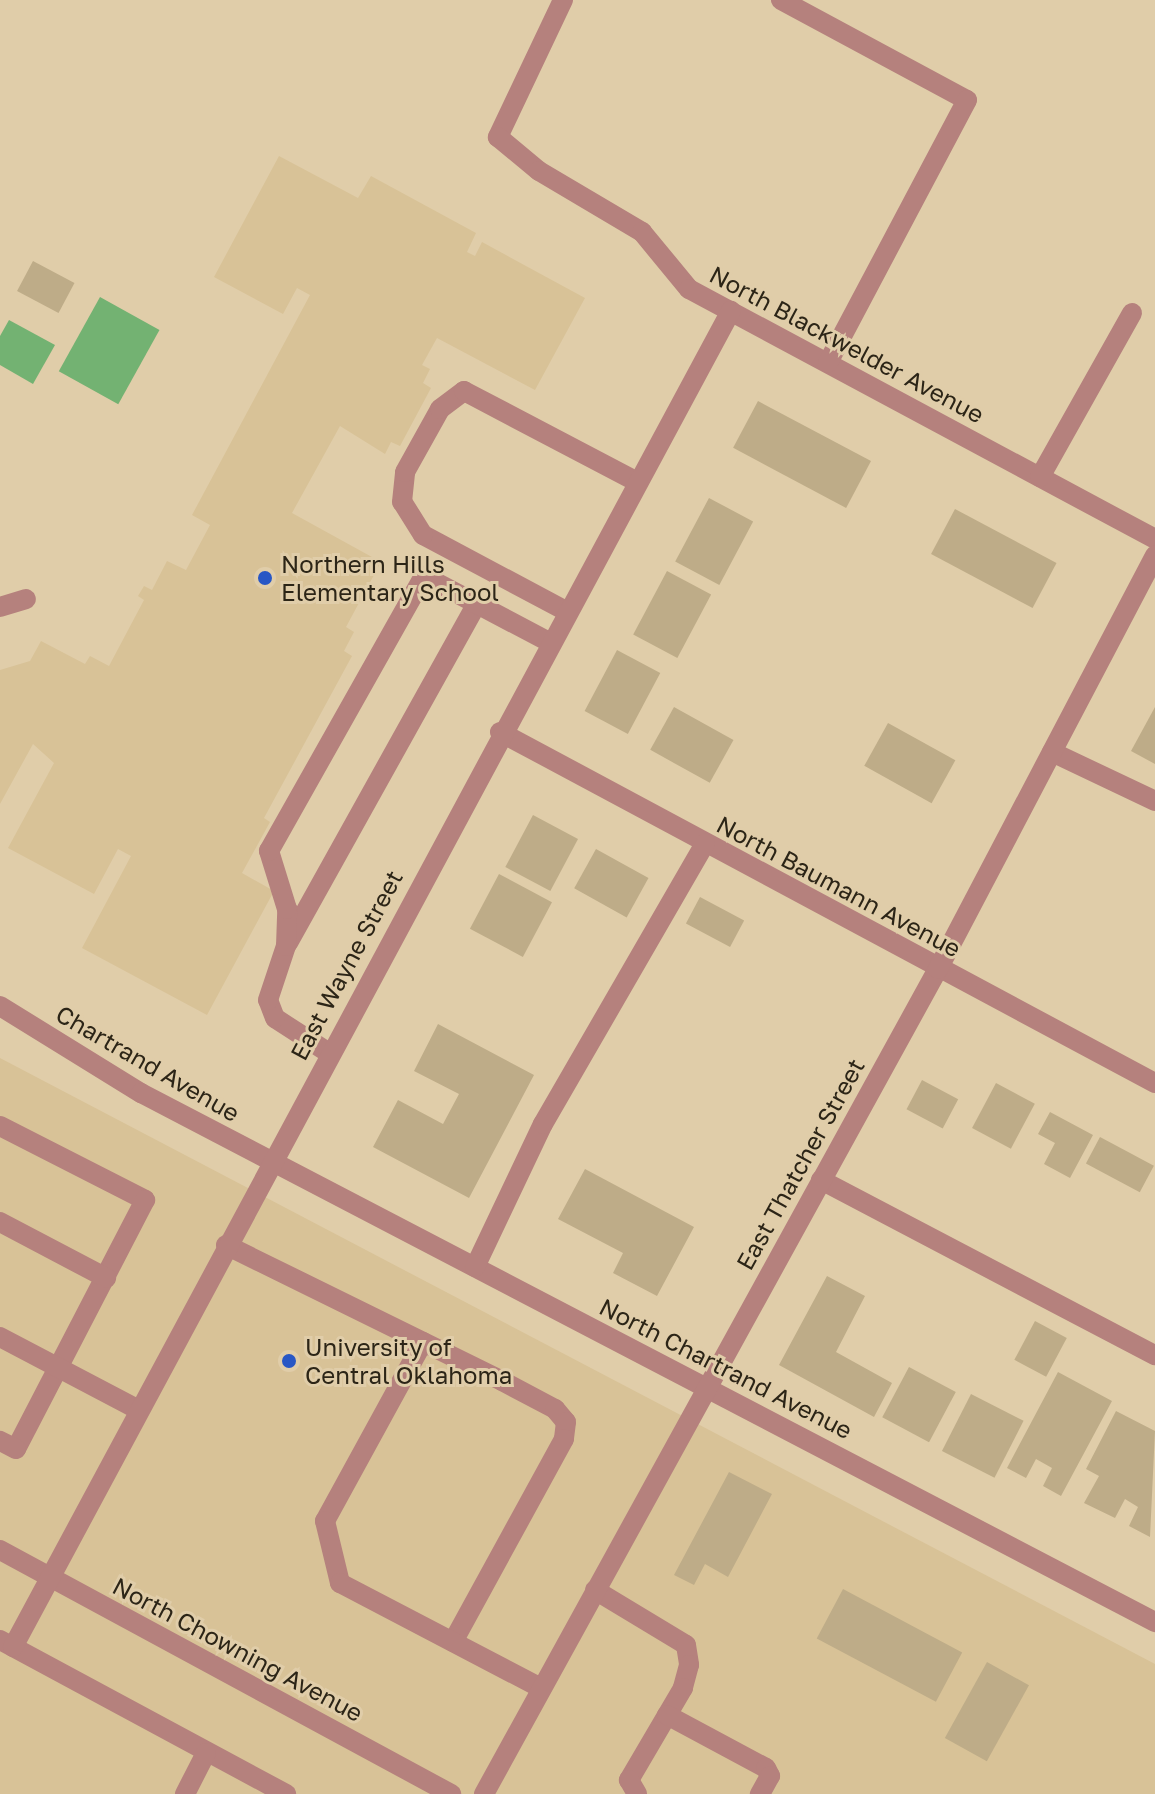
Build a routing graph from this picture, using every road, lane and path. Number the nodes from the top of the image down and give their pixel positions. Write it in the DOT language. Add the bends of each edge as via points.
graph roads {
  1 [pos="563,0"];
  2 [pos="781,0"];
  3 [pos="731,311"];
  4 [pos="1132,313"];
  5 [pos="828,363"];
  6 [pos="1040,477"];
  7 [pos="637,482"];
  8 [pos="1155,539"];
  9 [pos="1155,556"];
  10 [pos="26,599"];
  11 [pos="477,604"];
  12 [pos="0,607"];
  13 [pos="566,611"];
  14 [pos="549,642"];
  15 [pos="500,732"];
  16 [pos="1052,752"];
  17 [pos="1155,801"];
  18 [pos="705,843"];
  19 [pos="284,951"];
  20 [pos="938,969"];
  21 [pos="0,1006"];
  22 [pos="329,1053"];
  23 [pos="1155,1083"];
  24 [pos="0,1126"];
  25 [pos="271,1162"];
  26 [pos="821,1180"];
  27 [pos="0,1222"];
  28 [pos="226,1245"];
  29 [pos="475,1267"];
  30 [pos="106,1278"];
  31 [pos="0,1337"];
  32 [pos="423,1342"];
  33 [pos="1155,1355"];
  34 [pos="59,1368"];
  35 [pos="705,1386"];
  36 [pos="137,1409"];
  37 [pos="0,1441"];
  38 [pos="0,1550"];
  39 [pos="47,1575"];
  40 [pos="595,1590"];
  41 [pos="1155,1622"];
  42 [pos="453,1642"];
  43 [pos="6,1644"];
  44 [pos="541,1688"];
  45 [pos="667,1715"];
  46 [pos="206,1753"];
  47 [pos="185,1794"];
  48 [pos="286,1794"];
  49 [pos="451,1794"];
  50 [pos="484,1794"];
  51 [pos="637,1794"];
  52 [pos="760,1794"];
  1 -- 3 [label="street, North Blackwelder Avenue" via="498,137 539,171 642,232 689,289"];
  2 -- 5 [label="street" via="967,100"];
  3 -- 5 [label="street, North Blackwelder Avenue"];
  3 -- 7 [label="street, East Wayne Street"];
  4 -- 6 [label="street"];
  5 -- 6 [label="street, North Blackwelder Avenue"];
  6 -- 8 [label="street, North Blackwelder Avenue"];
  7 -- 13 [label="street, East Wayne Street"];
  7 -- 13 [label="street" via="464,391 440,409 405,472 402,502 423,535"];
  9 -- 16 [label="street, East Thatcher Street"];
  10 -- 12 [label="street"];
  11 -- 14 [label="street"];
  11 -- 19 [label="street"];
  11 -- 19 [label="street" via="424,576 269,851 287,909"];
  13 -- 14 [label="street, East Wayne Street"];
  14 -- 15 [label="street, East Wayne Street"];
  15 -- 18 [label="street, North Baumann Avenue"];
  15 -- 22 [label="street, East Wayne Street"];
  16 -- 17 [label="street"];
  16 -- 20 [label="street, East Thatcher Street"];
  18 -- 20 [label="street, North Baumann Avenue"];
  18 -- 29 [label="street" via="543,1124"];
  19 -- 22 [label="street" via="268,1000 275,1018"];
  20 -- 23 [label="street, North Baumann Avenue"];
  20 -- 26 [label="street, East Thatcher Street"];
  21 -- 25 [label="street, Chartrand Avenue" via="141,1093"];
  22 -- 25 [label="street, East Wayne Street"];
  24 -- 30 [label="street" via="145,1200"];
  25 -- 28 [label="street, East Wayne Street"];
  25 -- 29 [label="street, North Chartrand Avenue"];
  26 -- 33 [label="street"];
  26 -- 35 [label="street, East Thatcher Street"];
  27 -- 30 [label="street"];
  28 -- 32 [label="street"];
  28 -- 36 [label="street, East Wayne Street"];
  29 -- 35 [label="street, North Chartrand Avenue"];
  30 -- 34 [label="street"];
  31 -- 34 [label="street"];
  32 -- 42 [label="street" via="325,1521 340,1583"];
  32 -- 42 [label="street" via="555,1409 566,1422 564,1439"];
  34 -- 36 [label="street"];
  34 -- 37 [label="street" via="16,1449"];
  35 -- 40 [label="street, East Thatcher Street"];
  35 -- 41 [label="street, North Chartrand Avenue"];
  36 -- 39 [label="street, East Wayne Street"];
  38 -- 39 [label="street, North Chowning Avenue"];
  39 -- 43 [label="street, East Wayne Street"];
  39 -- 49 [label="street, North Chowning Avenue"];
  40 -- 44 [label="street, East Thatcher Street"];
  40 -- 45 [label="street" via="686,1645 689,1665"];
  42 -- 44 [label="street"];
  43 -- 46 [label="street"];
  44 -- 50 [label="street, East Thatcher Street"];
  45 -- 51 [label="street" via="629,1780"];
  45 -- 52 [label="street" via="766,1768 770,1776"];
  46 -- 47 [label="street"];
  46 -- 48 [label="street"];
}
